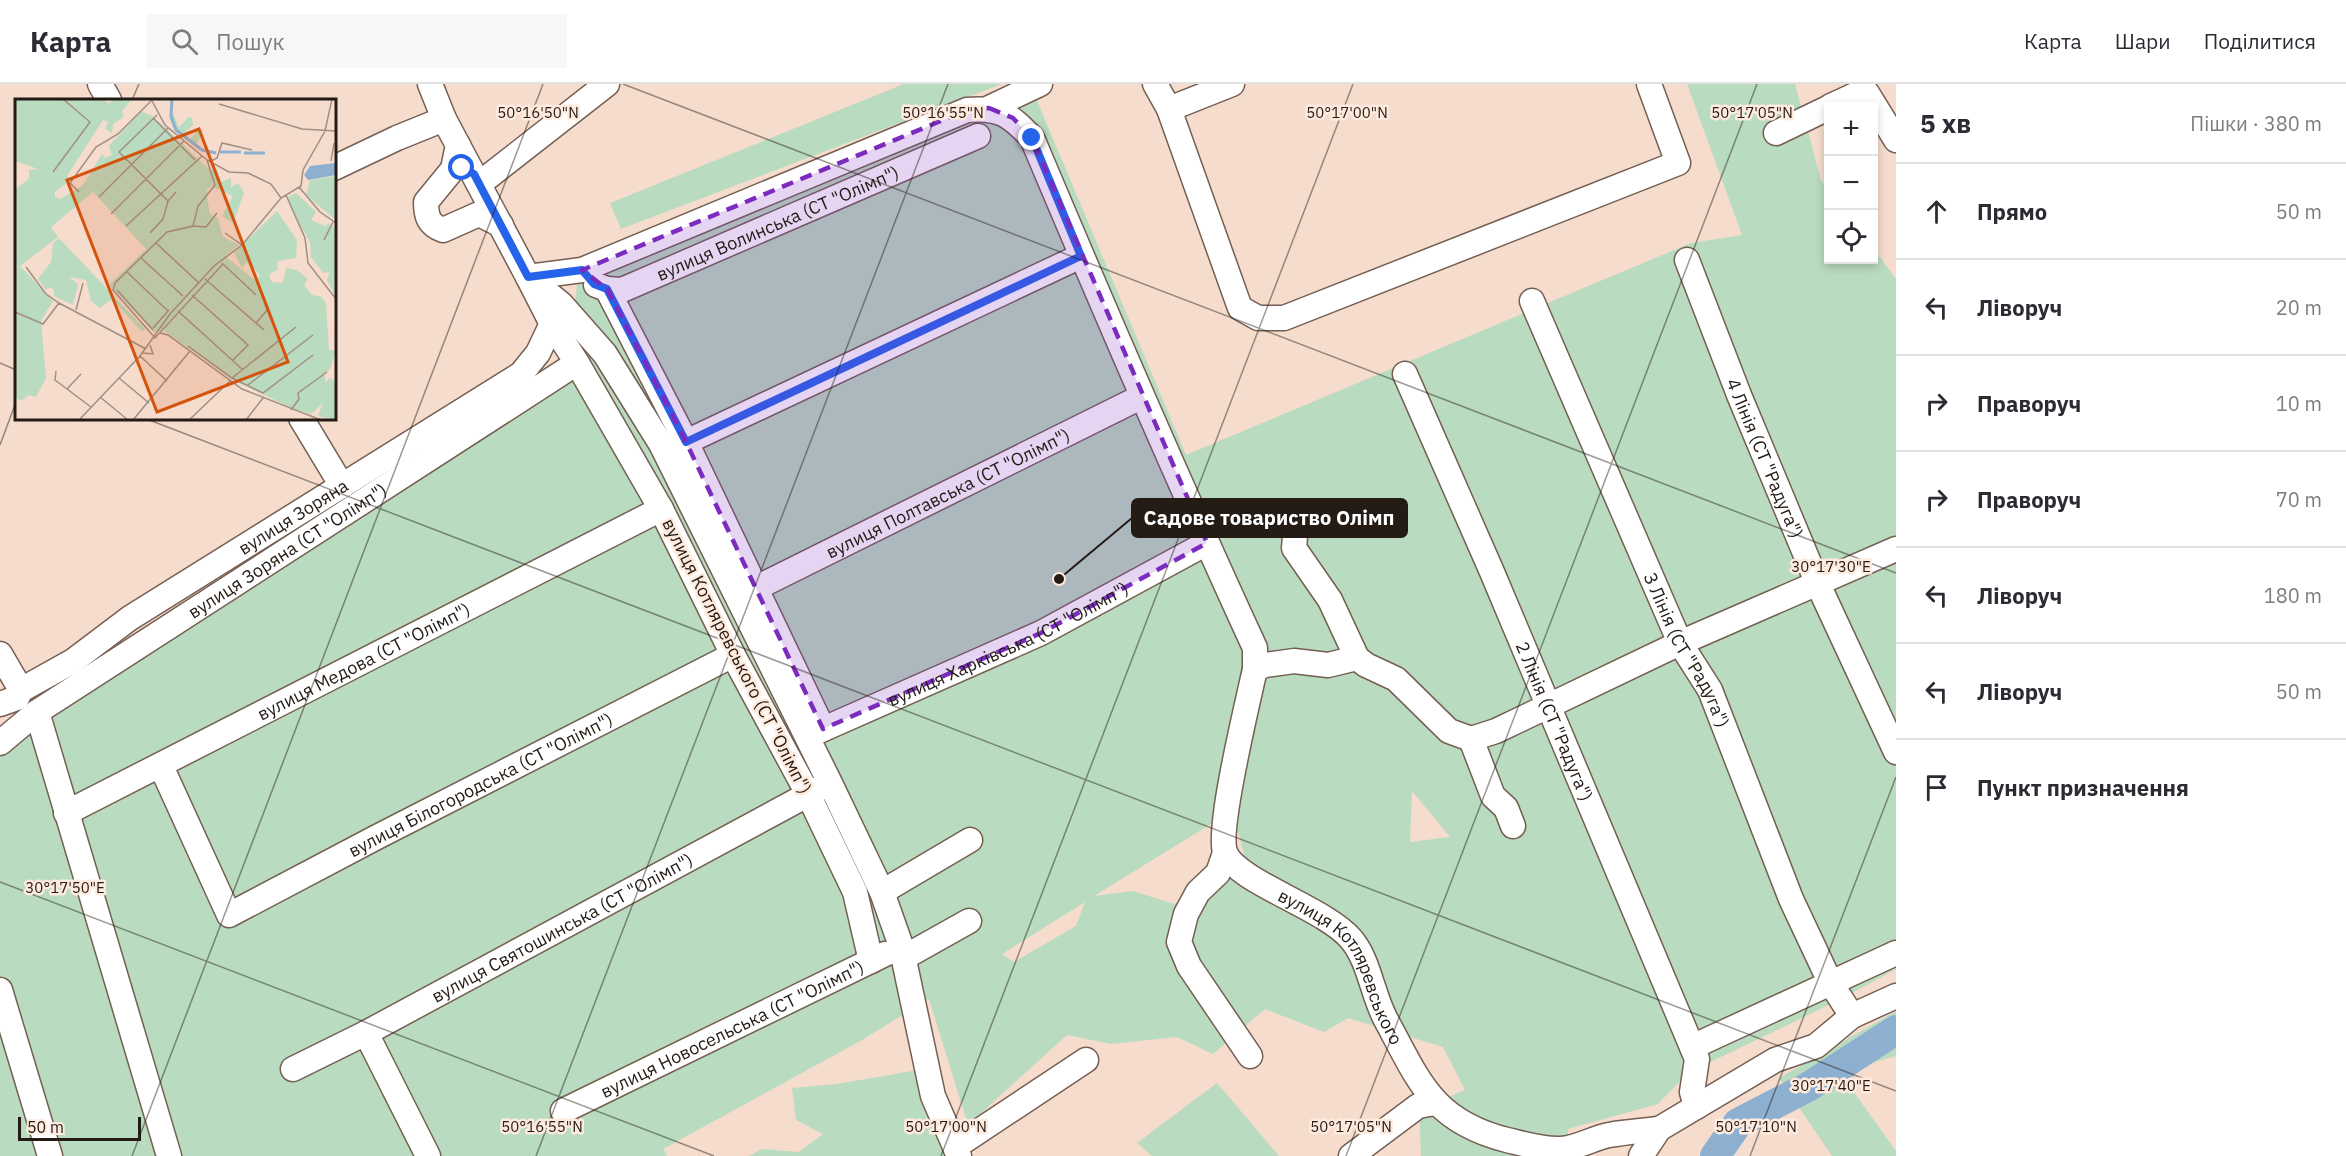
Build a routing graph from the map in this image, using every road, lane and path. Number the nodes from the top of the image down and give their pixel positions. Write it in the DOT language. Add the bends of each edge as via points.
graph roads {
  1 [pos="100,84"];
  2 [pos="430,84"];
  3 [pos="607,84"];
  4 [pos="1040,84"];
  5 [pos="1155,84"];
  6 [pos="1232,84"];
  7 [pos="1649,84"];
  8 [pos="109,99"];
  9 [pos="1840,102"];
  10 [pos="1873,102"];
  11 [pos="989,108"];
  12 [pos="1169,109"];
  13 [pos="1824,110"];
  14 [pos="1878,110"];
  15 [pos="444,119"];
  16 [pos="1776,133"];
  17 [pos="978,136"];
  18 [pos="1896,141"];
  19 [pos="336,167"];
  20 [pos="470,173"];
  21 [pos="472,215"];
  22 [pos="501,225"];
  23 [pos="1081,256"];
  24 [pos="1687,260"];
  25 [pos="582,270"];
  26 [pos="528,277"];
  27 [pos="607,289"];
  28 [pos="1532,301"];
  29 [pos="557,314"];
  30 [pos="577,363"];
  31 [pos="1405,374"];
  32 [pos="1141,397"];
  33 [pos="303,420"];
  34 [pos="686,442"];
  35 [pos="342,486"];
  36 [pos="661,510"];
  37 [pos="1296,525"];
  38 [pos="1207,543"];
  39 [pos="1896,549"];
  40 [pos="1817,582"];
  41 [pos="756,588"];
  42 [pos="1680,643"];
  43 [pos="0,654"];
  44 [pos="733,655"];
  45 [pos="1357,658"];
  46 [pos="1255,669"];
  47 [pos="21,690"];
  48 [pos="0,704"];
  49 [pos="1547,705"];
  50 [pos="37,712"];
  51 [pos="814,733"];
  52 [pos="1471,739"];
  53 [pos="0,743"];
  54 [pos="1896,752"];
  55 [pos="161,766"];
  56 [pos="830,783"];
  57 [pos="808,794"];
  58 [pos="66,813"];
  59 [pos="1513,826"];
  60 [pos="970,840"];
  61 [pos="1225,853"];
  62 [pos="882,892"];
  63 [pos="969,921"];
  64 [pos="902,952"];
  65 [pos="1896,953"];
  66 [pos="871,961"];
  67 [pos="0,990"];
  68 [pos="1896,996"];
  69 [pos="1842,999"];
  70 [pos="366,1034"];
  71 [pos="1250,1056"];
  72 [pos="1694,1058"];
  73 [pos="1086,1060"];
  74 [pos="293,1070"];
  75 [pos="1435,1103"];
  76 [pos="1696,1107"];
  77 [pos="563,1111"];
  78 [pos="1659,1129"];
  79 [pos="957,1152"];
  80 [pos="50,1156"];
  81 [pos="169,1156"];
  82 [pos="428,1156"];
  83 [pos="1351,1156"];
  84 [pos="1641,1156"];
  1 -- 8 [label="street"];
  2 -- 15 [label="street"];
  3 -- 20 [label="street"];
  4 -- 11 [label="street"];
  5 -- 12 [label="street"];
  6 -- 12 [label="street"];
  7 -- 12 [label="street" via="1678,164 1284,318 1258,318 1240,308"];
  9 -- 10 [label="street" via="1868,93"];
  11 -- 23 [label="street" via="1013,118 1032,138"];
  11 -- 25 [label="street" via="967,110"];
  13 -- 16 [label="street"];
  14 -- 18 [label="street"];
  15 -- 19 [label="street"];
  15 -- 20 [label="street"];
  17 -- 27 [label="street, вулиця Волинська (СТ \"Олімп\")" via="622,290"];
  20 -- 21 [label="street" via="480,204"];
  20 -- 21 [label="street" via="426,202 426,215 432,226 443,230"];
  20 -- 22 [label="street"];
  21 -- 22 [label="street" via="479,214"];
  22 -- 26 [label="street"];
  23 -- 32 [label="street"];
  23 -- 34 [label="street"];
  24 -- 40 [label="street, 4 Лінія (СТ \"Радуга\")"];
  25 -- 26 [label="street"];
  25 -- 27 [label="street" via="594,284"];
  26 -- 29 [label="street"];
  27 -- 34 [label="street"];
  28 -- 42 [label="street, З Лінія (СТ \"Радуга\")"];
  29 -- 30 [label="street, вулиця Котляревського (СТ \"Олімп\")"];
  29 -- 35 [label="street, вулиця Зоряна" via="521,374"];
  29 -- 51 [label="street" via="605,354 661,444"];
  30 -- 36 [label="street, вулиця Котляревського (СТ \"Олімп\")"];
  30 -- 50 [label="street, вулиця Зоряна (СТ \"Олімп\")"];
  31 -- 49 [label="street, 2 Лінія (СТ \"Радуга\")"];
  32 -- 38 [label="street"];
  32 -- 41 [label="street, вулиця Полтавська (СТ \"Олімп\")"];
  33 -- 35 [label="street"];
  34 -- 41 [label="street"];
  35 -- 47 [label="street, вулиця Зоряна" via="130,618 73,661"];
  36 -- 44 [label="street, вулиця Котляревського (СТ \"Олімп\")"];
  36 -- 55 [label="street, вулиця Медова (СТ \"Олімп\")"];
  37 -- 45 [label="street" via="1294,548 1330,600"];
  38 -- 46 [label="street" via="1255,648"];
  38 -- 51 [label="street, вулиця Харківська (СТ \"Олімп\")" via="1041,633"];
  39 -- 40 [label="street"];
  40 -- 42 [label="street"];
  40 -- 54 [label="street, 4 Лінія (СТ \"Радуга\")"];
  41 -- 51 [label="street"];
  42 -- 49 [label="street"];
  42 -- 69 [label="street, З Лінія (СТ \"Радуга\")" via="1710,690 1791,899"];
  43 -- 47 [label="street"];
  44 -- 55 [label="street, вулиця Білогородська (СТ \"Олімп\")" via="229,915"];
  44 -- 57 [label="street, вулиця Котляревського (СТ \"Олімп\")"];
  45 -- 46 [label="street" via="1328,664 1294,661"];
  45 -- 52 [label="street" via="1396,679 1449,731"];
  46 -- 61 [label="street" via="1225,826"];
  47 -- 48 [label="street, вулиця Зоряна" via="17,698"];
  49 -- 52 [label="street"];
  49 -- 72 [label="street, 2 Лінія (СТ \"Радуга\")"];
  50 -- 53 [label="street, вулиця Зоряна (СТ \"Олімп\")"];
  50 -- 58 [label="street"];
  51 -- 56 [label="street"];
  52 -- 59 [label="street" via="1493,796 1506,808"];
  55 -- 58 [label="street, вулиця Медова (СТ \"Олімп\")"];
  56 -- 57 [label="street, вулиця Святошинська (СТ \"Олімп\")"];
  56 -- 62 [label="street"];
  57 -- 66 [label="street, вулиця Котляревського (СТ \"Олімп\")" via="855,892"];
  57 -- 70 [label="street, вулиця Святошинська (СТ \"Олімп\")"];
  58 -- 81 [label="street"];
  60 -- 62 [label="street"];
  61 -- 71 [label="street" via="1218,873 1198,892 1186,914 1179,942 1190,966"];
  61 -- 75 [label="street, вулиця Котляревського" via="1242,872 1318,912 1351,939 1383,1013"];
  62 -- 64 [label="street"];
  63 -- 64 [label="street, вулиця Новосельська (СТ \"Олімп\")"];
  64 -- 66 [label="street, вулиця Новосельська (СТ \"Олімп\")"];
  64 -- 79 [label="street" via="933,1096"];
  65 -- 69 [label="street"];
  66 -- 77 [label="street, вулиця Новосельська (СТ \"Олімп\")"];
  67 -- 80 [label="street"];
  68 -- 69 [label="street"];
  69 -- 72 [label="street"];
  69 -- 76 [label="street" via="1816,1046 1775,1060"];
  70 -- 74 [label="street, вулиця Святошинська (СТ \"Олімп\")"];
  70 -- 82 [label="street"];
  72 -- 76 [label="street" via="1692,1092"];
  73 -- 79 [label="street"];
  75 -- 78 [label="street, вулиця Котляревського" via="1459,1123 1491,1136 1562,1149 1608,1135"];
  75 -- 83 [label="street" via="1418,1106"];
  76 -- 78 [label="street"];
  78 -- 84 [label="street"];
}
